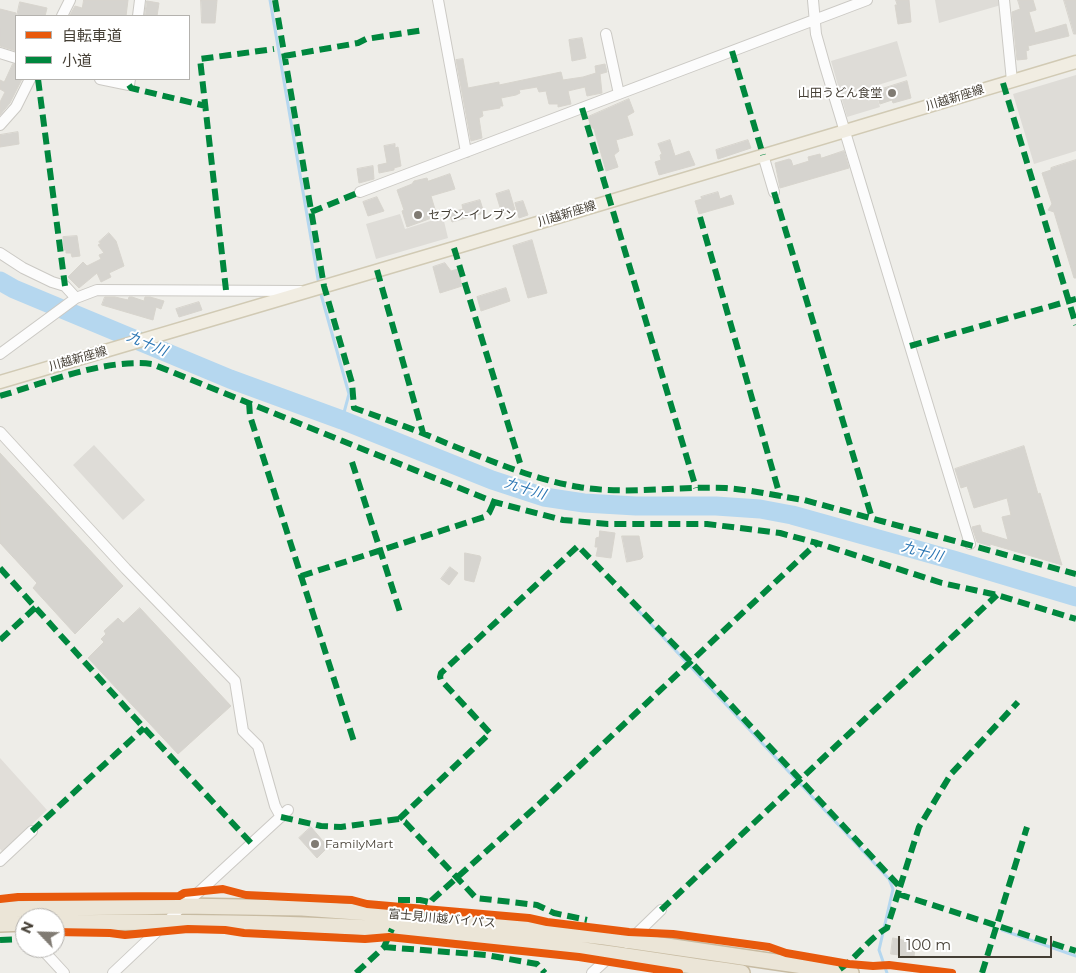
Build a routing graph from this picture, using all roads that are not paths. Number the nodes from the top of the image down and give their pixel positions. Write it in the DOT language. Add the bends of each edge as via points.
graph roads {
  1 [pos="70,0"];
  2 [pos="140,0"];
  3 [pos="438,0"];
  4 [pos="813,0"];
  5 [pos="867,0"];
  6 [pos="1004,0"];
  7 [pos="62,15"];
  8 [pos="138,15"];
  9 [pos="815,20"];
  10 [pos="606,34"];
  11 [pos="0,53"];
  12 [pos="15,58"];
  13 [pos="1076,62"];
  14 [pos="30,80"];
  15 [pos="105,80"];
  16 [pos="130,80"];
  17 [pos="1012,81"];
  18 [pos="619,94"];
  19 [pos="0,125"];
  20 [pos="844,131"];
  21 [pos="466,152"];
  22 [pos="763,155"];
  23 [pos="360,192"];
  24 [pos="774,192"];
  25 [pos="0,253"];
  26 [pos="309,291"];
  27 [pos="76,298"];
  28 [pos="0,354"];
  29 [pos="0,382"];
  30 [pos="0,432"];
  31 [pos="970,544"];
  32 [pos="32,831"];
  33 [pos="0,861"];
  34 [pos="182,906"];
  35 [pos="662,910"];
  36 [pos="1,912"];
  37 [pos="15,921"];
  38 [pos="168,921"];
  39 [pos="65,923"];
  40 [pos="632,940"];
  41 [pos="611,955"];
  42 [pos="50,958"];
  43 [pos="64,973"];
  44 [pos="112,973"];
  45 [pos="592,973"];
  46 [pos="742,973"];
  47 [pos="851,973"];
  1 -- 7 [label="street"];
  2 -- 8 [label="street"];
  3 -- 21 [label="street"];
  4 -- 9 [label="street"];
  5 -- 9 [label="street"];
  6 -- 17 [label="street"];
  9 -- 18 [label="street"];
  9 -- 20 [label="street" via="816,34"];
  10 -- 18 [label="street"];
  11 -- 12 [label="street"];
  13 -- 17 [label="main road, 川越新座線"];
  14 -- 19 [label="street" via="16,107"];
  15 -- 16 [label="street" via="129,85"];
  17 -- 20 [label="main road, 川越新座線"];
  18 -- 21 [label="street"];
  20 -- 22 [label="main road, 川越新座線"];
  20 -- 31 [label="street"];
  21 -- 23 [label="street"];
  22 -- 24 [label="street"];
  22 -- 26 [label="main road, 川越新座線"];
  25 -- 27 [label="street" via="22,268 65,286"];
  26 -- 27 [label="street" via="96,290"];
  26 -- 29 [label="main road, 川越新座線"];
  27 -- 28 [label="street"];
  30 -- 34 [label="street" via="235,682 243,731 258,746 274,806 285,813"];
  32 -- 33 [label="street"];
  34 -- 36 [label="highway, 富士見川越バイパス"];
  34 -- 38 [label="street"];
  34 -- 40 [label="highway, 富士見川越バイパス" via="302,908 425,917"];
  35 -- 40 [label="street"];
  36 -- 37 [label="highway, 富士見川越バイパス"];
  38 -- 39 [label="highway, 富士見川越バイパス"];
  38 -- 41 [label="highway, 富士見川越バイパス" via="392,929 490,938"];
  38 -- 44 [label="street"];
  40 -- 41 [label="street"];
  40 -- 47 [label="highway, 富士見川越バイパス"];
  41 -- 45 [label="street"];
  41 -- 46 [label="highway, 富士見川越バイパス"];
  42 -- 43 [label="street"];
}
